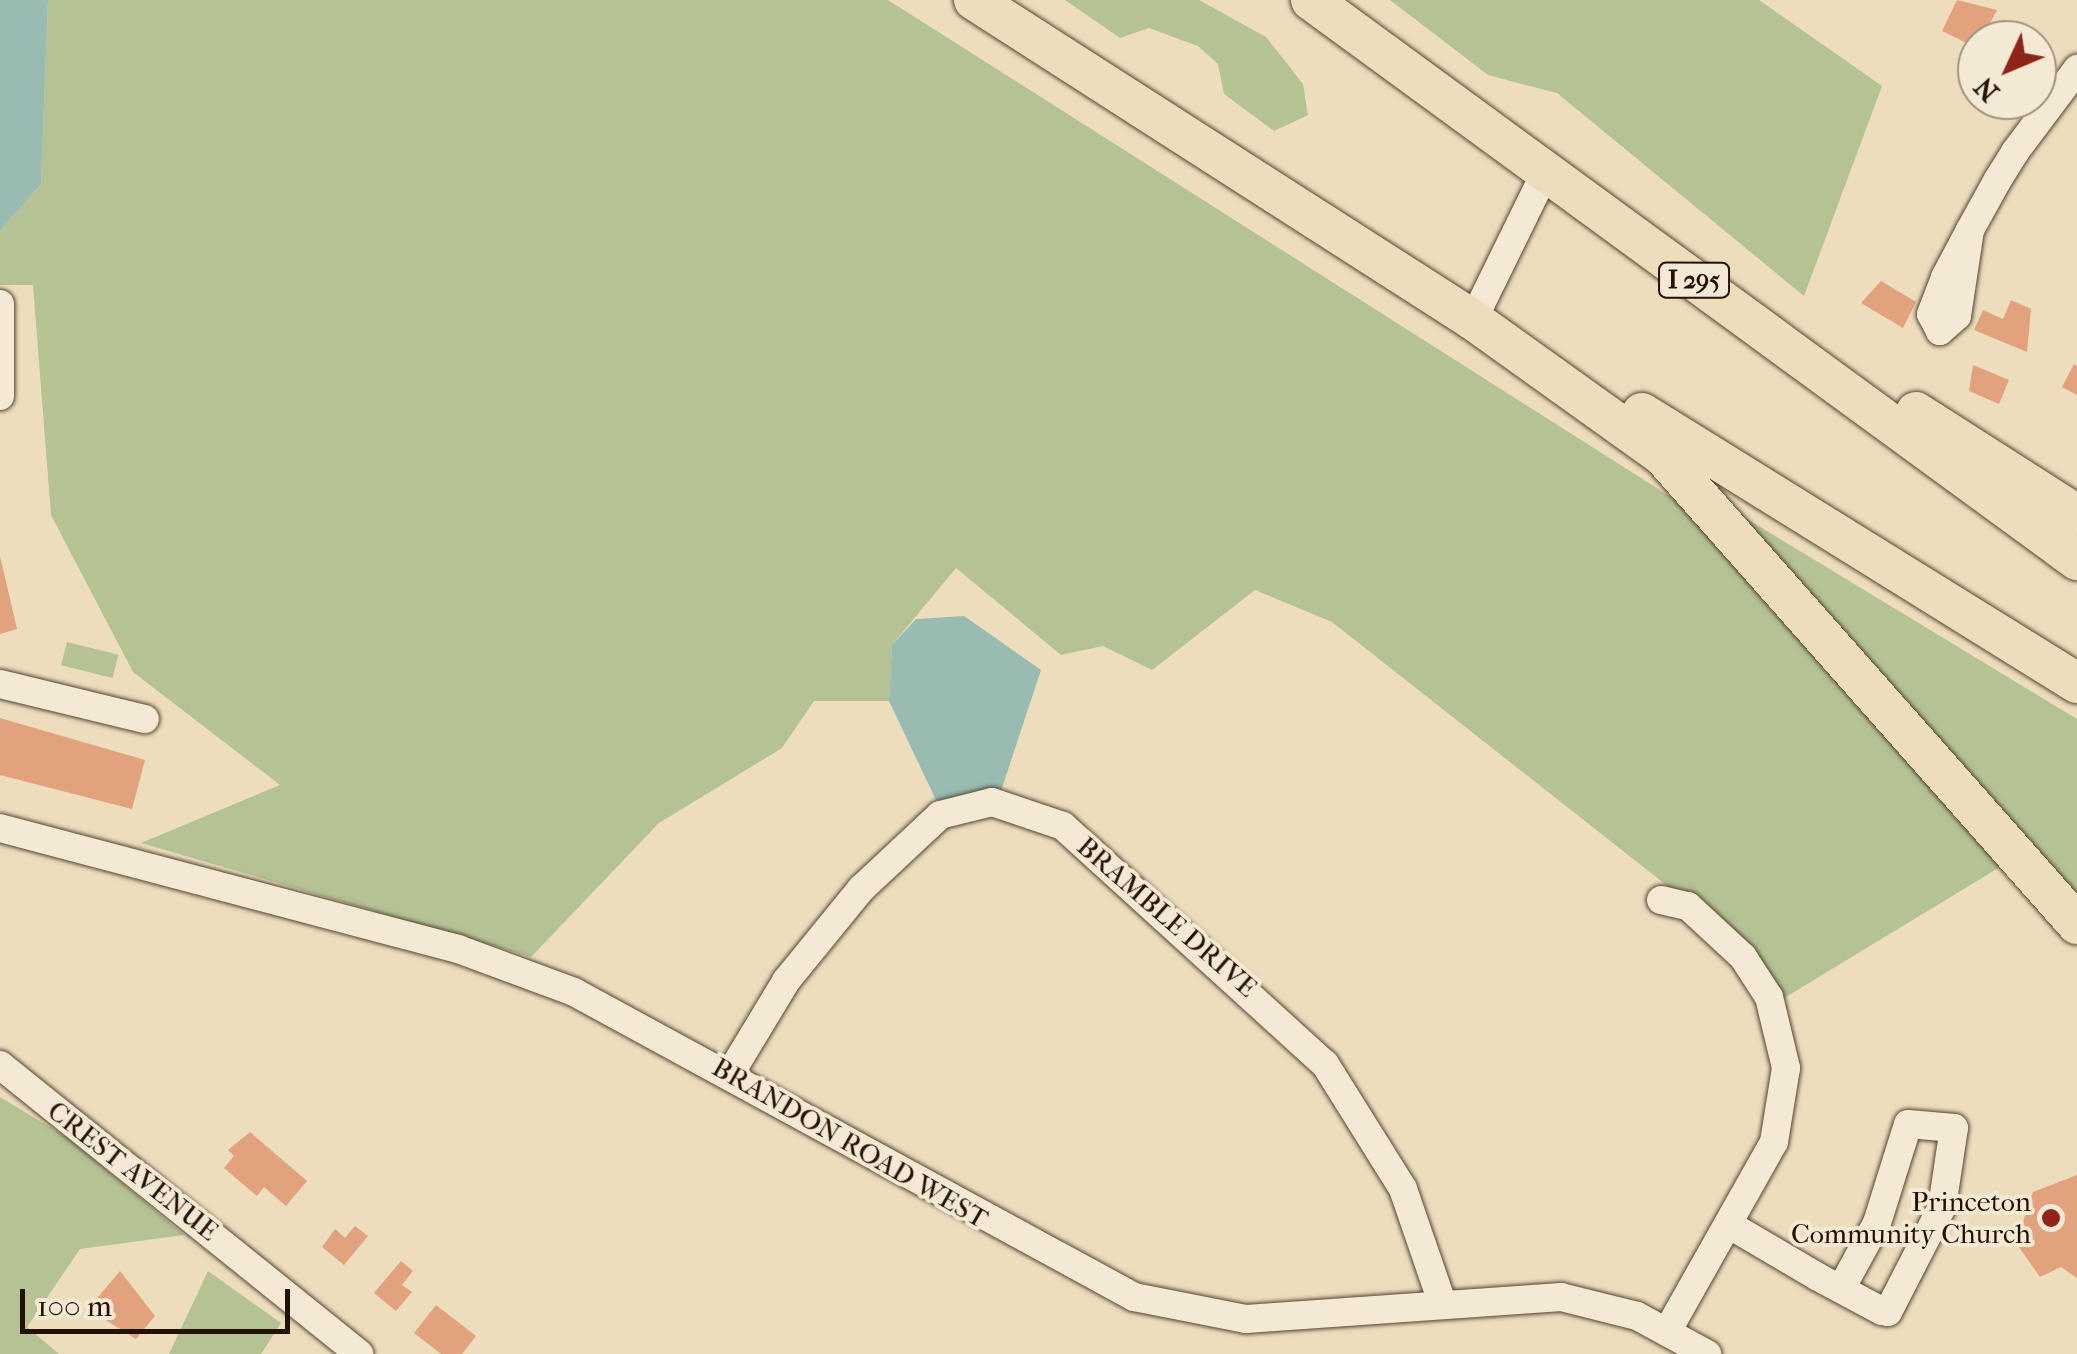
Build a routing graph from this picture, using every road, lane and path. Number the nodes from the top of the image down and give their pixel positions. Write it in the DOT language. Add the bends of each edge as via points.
graph roads {
  1 [pos="974,0"];
  2 [pos="1312,0"];
  3 [pos="2077,68"];
  4 [pos="1407,70"];
  5 [pos="1546,172"];
  6 [pos="1970,230"];
  7 [pos="0,304"];
  8 [pos="1473,320"];
  9 [pos="0,396"];
  10 [pos="2077,515"];
  11 [pos="2077,560"];
  12 [pos="2077,683"];
  13 [pos="0,684"];
  14 [pos="145,719"];
  15 [pos="0,828"];
  16 [pos="1662,900"];
  17 [pos="2077,924"];
  18 [pos="0,1066"];
  19 [pos="730,1074"];
  20 [pos="1728,1224"];
  21 [pos="1842,1289"];
  22 [pos="1442,1302"];
  23 [pos="1668,1330"];
  24 [pos="358,1354"];
  25 [pos="1707,1354"];
  1 -- 8 [label="highway"];
  2 -- 4 [label="highway, I 295"];
  3 -- 6 [label="street"];
  4 -- 5 [label="highway, I 295"];
  4 -- 10 [label="highway"];
  5 -- 8 [label="street"];
  5 -- 11 [label="highway, I 295"];
  7 -- 9 [label="street"];
  8 -- 12 [label="highway" via="1522,338"];
  8 -- 17 [label="highway" via="1681,472"];
  13 -- 14 [label="street"];
  15 -- 19 [label="street, BRANDON ROAD WEST" via="475,954 590,999"];
  16 -- 20 [label="street" via="1688,906 1743,957 1769,997 1782,1045 1782,1118"];
  18 -- 24 [label="street, CREST AVENUE"];
  19 -- 22 [label="street, BRANDON ROAD WEST" via="1134,1298 1246,1320"];
  19 -- 22 [label="street, BRAMBLE DRIVE" via="786,981 860,888 940,815 992,802 1063,826 1325,1064 1404,1189"];
  20 -- 21 [label="street"];
  20 -- 23 [label="street"];
  21 -- 21 [label="street" via="1892,1309 1942,1207 1954,1128 1908,1124 1876,1223"];
  22 -- 23 [label="street, BRANDON ROAD WEST" via="1561,1296"];
  23 -- 25 [label="street, BRANDON ROAD WEST"];
}
